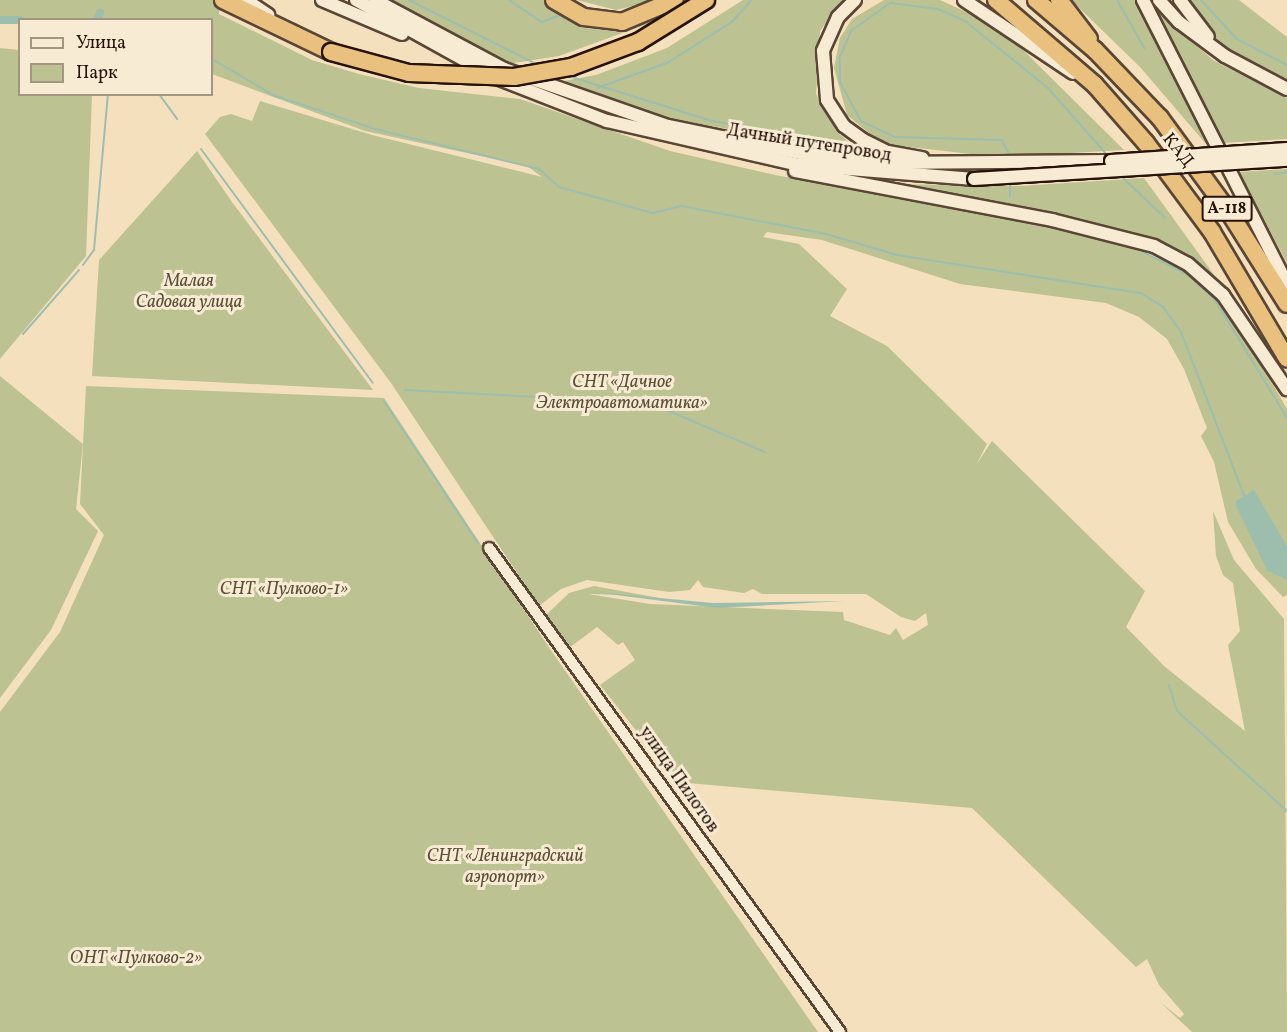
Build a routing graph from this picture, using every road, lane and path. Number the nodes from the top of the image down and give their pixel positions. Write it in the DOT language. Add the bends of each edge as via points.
graph roads {
  1 [pos="223,0"];
  2 [pos="246,0"];
  3 [pos="322,0"];
  4 [pos="356,0"];
  5 [pos="375,0"];
  6 [pos="554,0"];
  7 [pos="675,0"];
  8 [pos="706,0"];
  9 [pos="855,0"];
  10 [pos="964,0"];
  11 [pos="996,0"];
  12 [pos="1036,0"];
  13 [pos="1059,0"];
  14 [pos="1143,0"];
  15 [pos="1159,0"];
  16 [pos="1180,0"];
  17 [pos="1095,50"];
  18 [pos="331,52"];
  19 [pos="1225,56"];
  20 [pos="458,57"];
  21 [pos="1095,85"];
  22 [pos="1287,89"];
  23 [pos="1287,149"];
  24 [pos="751,157"];
  25 [pos="1287,160"];
  26 [pos="1007,166"];
  27 [pos="1287,284"];
  28 [pos="1287,304"];
  29 [pos="1287,359"];
  30 [pos="1287,389"];
  31 [pos="489,549"];
  32 [pos="840,1032"];
  1 -- 18 [label="highway"];
  2 -- 18 [label="main road"];
  3 -- 20 [label="main road"];
  4 -- 20 [label="main road, Дачный путепровод"];
  5 -- 26 [label="main road, Дачный путепровод" via="504,69 668,126 862,161"];
  6 -- 7 [label="highway" via="584,17 622,22"];
  8 -- 18 [label="highway, bridge" via="638,42 571,67 514,76 410,72"];
  9 -- 26 [label="main road" via="828,34 821,69 827,100 844,126 888,152"];
  10 -- 21 [label="main road" via="1031,49"];
  11 -- 21 [label="highway, КАД / А-118"];
  12 -- 17 [label="highway, КАД / А-118"];
  13 -- 17 [label="highway"];
  14 -- 27 [label="main road"];
  15 -- 19 [label="main road" via="1179,22"];
  16 -- 19 [label="main road"];
  17 -- 28 [label="highway, КАД / А-118" via="1160,118 1232,215"];
  19 -- 22 [label="main road"];
  20 -- 24 [label="main road, Дачный путепровод" via="607,121"];
  21 -- 29 [label="highway, КАД / А-118" via="1212,232"];
  23 -- 26 [label="main road, Дачный путепровод, bridge"];
  24 -- 25 [label="main road, Дачный путепровод, bridge" via="861,173 974,179"];
  24 -- 30 [label="main road" via="774,167 1052,220 1154,246 1188,264 1223,295"];
  31 -- 32 [label="street, улица Пилотов"];
}
